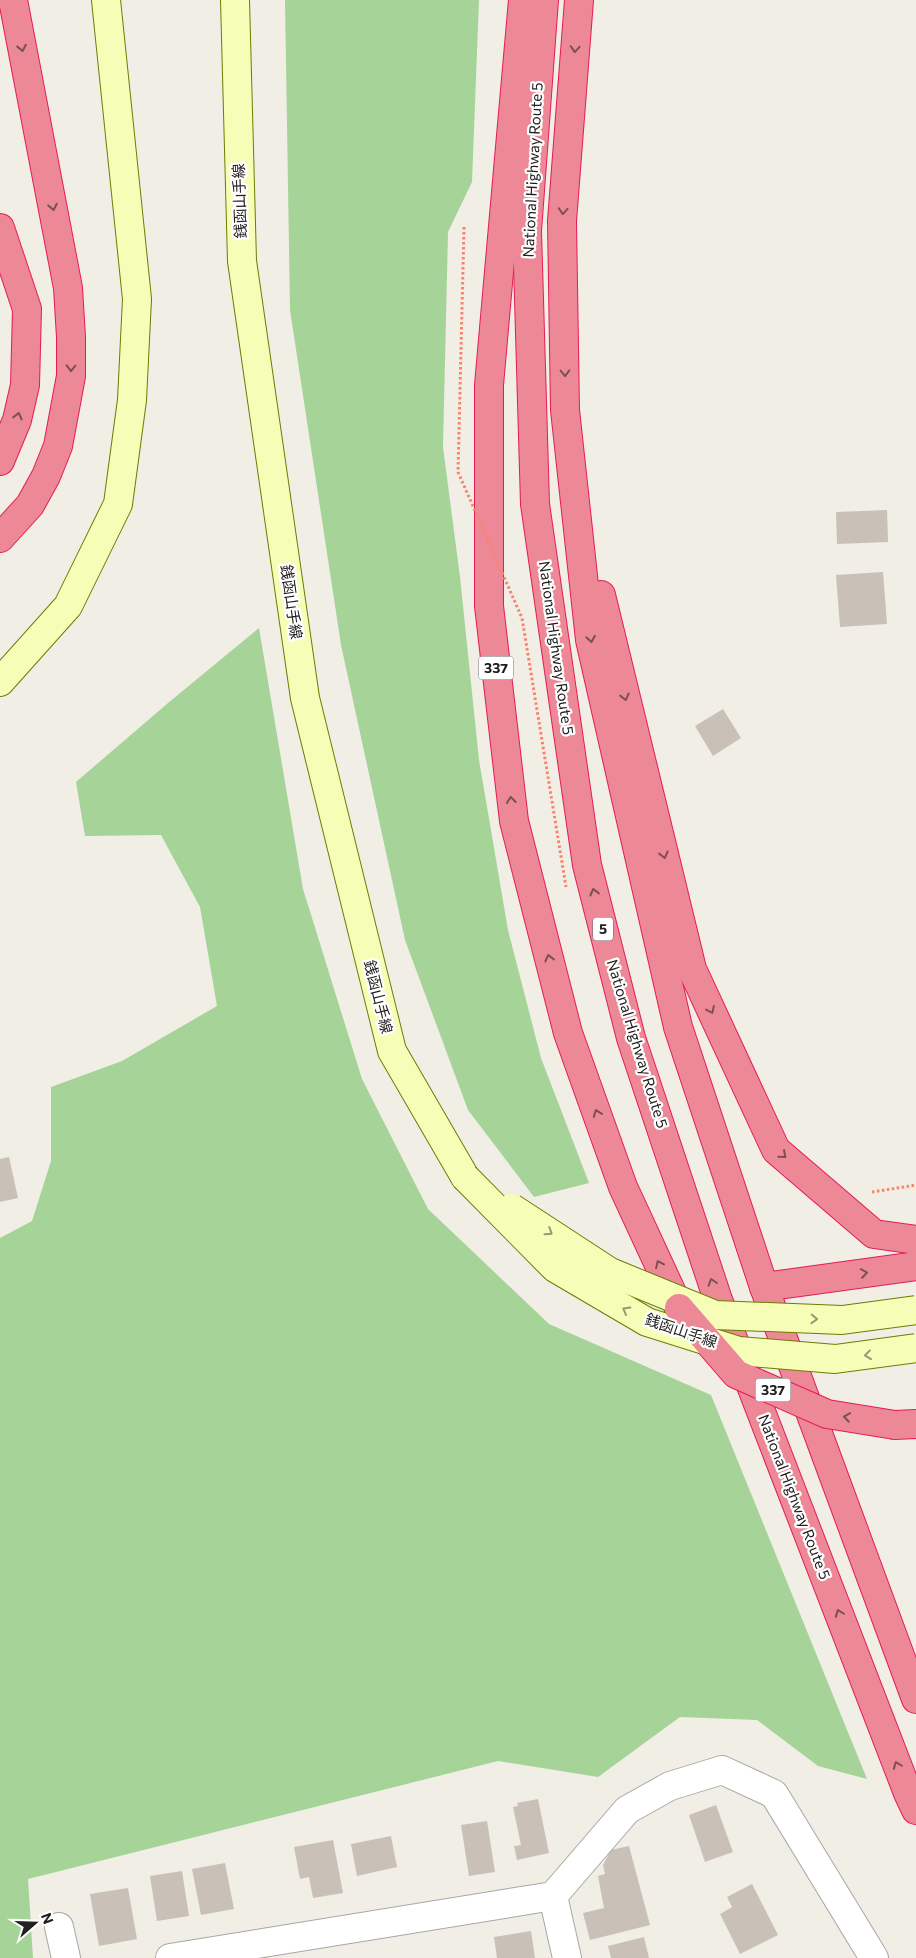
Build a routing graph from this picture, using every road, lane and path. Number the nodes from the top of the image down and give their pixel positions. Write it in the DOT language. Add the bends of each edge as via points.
graph roads {
  1 [pos="13,0"];
  2 [pos="106,0"];
  3 [pos="235,0"];
  4 [pos="523,0"];
  5 [pos="544,0"];
  6 [pos="579,0"];
  7 [pos="464,227"];
  8 [pos="0,228"];
  9 [pos="565,410"];
  10 [pos="0,461"];
  11 [pos="30,505"];
  12 [pos="0,538"];
  13 [pos="0,560"];
  14 [pos="0,682"];
  15 [pos="566,887"];
  16 [pos="465,1177"];
  17 [pos="916,1185"];
  18 [pos="872,1192"];
  19 [pos="916,1240"];
  20 [pos="916,1266"];
  21 [pos="764,1287"];
  22 [pos="916,1310"];
  23 [pos="916,1348"];
  24 [pos="916,1424"];
  25 [pos="916,1699"];
  26 [pos="916,1810"];
  27 [pos="553,1896"];
  28 [pos="59,1927"];
  29 [pos="66,1958"];
  30 [pos="170,1958"];
  31 [pos="567,1958"];
  32 [pos="874,1958"];
  1 -- 11 [label="highway, one-way" via="68,288 71,337 71,376 58,446"];
  2 -- 14 [label="street" via="138,299 132,400 118,504 68,606"];
  3 -- 16 [label="street, 銭函山手線" via="242,261 305,698 392,1051"];
  24 -- 4 [label="highway, 337, one-way, bridge" via="895,1425 827,1414 736,1374 679,1308 624,1187 568,1033 514,821 490,606 489,385"];
  26 -- 5 [label="highway, National Highway Route 5 / 5, one-way" via="718,1300 631,1038 587,865 535,504 527,231"];
  6 -- 9 [label="highway, one-way" via="562,221"];
  7 -- 15 [label="path, bridge" via="458,472 522,618"];
  10 -- 8 [label="highway, one-way" via="17,420 25,385 27,346 27,309"];
  9 -- 19 [label="highway, one-way" via="604,610 692,969 776,1150 874,1234"];
  9 -- 21 [label="highway, one-way" via="590,640 676,1017"];
  11 -- 12 [label="highway"];
  11 -- 13 [label="highway"];
  16 -- 22 [label="street, 銭函山手線, one-way, bridge" via="610,1272 715,1315 842,1320"];
  23 -- 16 [label="street, 銭函山手線, one-way, bridge" via="835,1359 739,1351 647,1322 555,1268"];
  17 -- 18 [label="path"];
  21 -- 20 [label="highway, one-way"];
  21 -- 25 [label="highway"];
  27 -- 30 [label="street"];
  27 -- 31 [label="street"];
  27 -- 32 [label="street" via="628,1810 670,1786 722,1770 774,1794"];
  28 -- 29 [label="street"];
}
